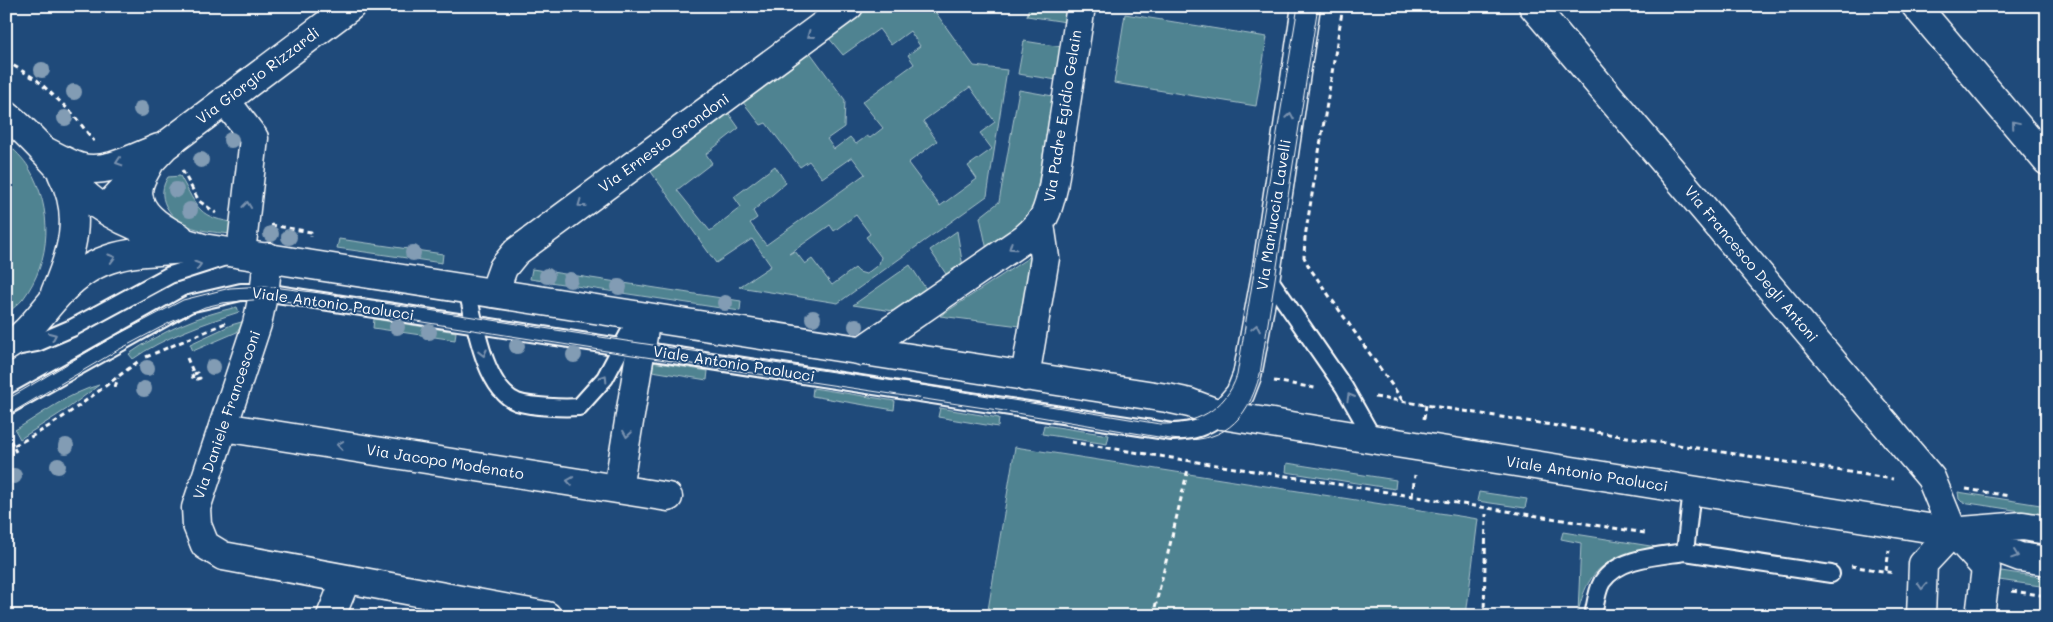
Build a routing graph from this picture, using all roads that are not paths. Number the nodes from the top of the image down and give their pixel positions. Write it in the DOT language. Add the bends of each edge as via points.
graph roads {
  1 [pos="351,6"];
  2 [pos="849,6"];
  3 [pos="1081,6"];
  4 [pos="1306,6"];
  5 [pos="1533,6"];
  6 [pos="1919,7"];
  7 [pos="225,100"];
  8 [pos="6,115"];
  9 [pos="165,158"];
  10 [pos="51,159"];
  11 [pos="2047,161"];
  12 [pos="105,209"];
  13 [pos="1040,224"];
  14 [pos="203,248"];
  15 [pos="241,253"];
  16 [pos="268,257"];
  17 [pos="1266,274"];
  18 [pos="467,289"];
  19 [pos="253,292"];
  20 [pos="494,293"];
  21 [pos="51,301"];
  22 [pos="642,316"];
  23 [pos="475,324"];
  24 [pos="6,348"];
  25 [pos="632,349"];
  26 [pos="861,351"];
  27 [pos="1025,377"];
  28 [pos="6,407"];
  29 [pos="1222,415"];
  30 [pos="223,426"];
  31 [pos="1374,440"];
  32 [pos="618,489"];
  33 [pos="1692,490"];
  34 [pos="668,497"];
  35 [pos="2047,530"];
  36 [pos="1953,532"];
  37 [pos="1686,546"];
  38 [pos="2047,561"];
  39 [pos="1836,569"];
  40 [pos="346,579"];
  41 [pos="493,611"];
  42 [pos="332,616"];
  43 [pos="547,616"];
  44 [pos="1593,616"];
  45 [pos="1921,616"];
  46 [pos="1980,616"];
  1 -- 7 [label="street, Via Giorgio Rizzardi"];
  2 -- 20 [label="street, Via Ernesto Grondoni, one-way" via="516,252 503,268"];
  3 -- 13 [label="street, Via Padre Egidio Gelain" via="1053,188 1048,212"];
  17 -- 4 [label="street, Via Mariuccia Lavelli, one-way"];
  5 -- 36 [label="street, Via Francesco Degli Antoni" via="1931,478"];
  11 -- 6 [label="street, one-way"];
  7 -- 9 [label="street, Via Giorgio Rizzardi"];
  15 -- 7 [label="street, one-way" via="254,138"];
  8 -- 10 [label="street"];
  9 -- 10 [label="street, one-way" via="91,168"];
  9 -- 12 [label="street"];
  9 -- 14 [label="street" via="140,183 138,189 142,204 148,217 164,230"];
  10 -- 12 [label="street" via="89,198"];
  10 -- 21 [label="street" via="70,189 74,216 71,246"];
  12 -- 14 [label="street" via="149,231"];
  12 -- 21 [label="street"];
  13 -- 26 [label="street, Via Padre Egidio Gelain, one-way" via="1025,238"];
  13 -- 27 [label="street" via="1045,258"];
  14 -- 15 [label="street, Viale Antonio Paolucci"];
  21 -- 14 [label="street, one-way" via="70,281 103,260 126,254"];
  15 -- 16 [label="street, Viale Antonio Paolucci"];
  24 -- 15 [label="lane, one-way" via="37,343 72,328 170,275"];
  16 -- 18 [label="street, Viale Antonio Paolucci"];
  16 -- 19 [label="street, Via Daniele Francesconi"];
  29 -- 17 [label="street, Via Mariuccia Lavelli, one-way" via="1235,402 1244,385"];
  31 -- 17 [label="lane, one-way" via="1348,393"];
  18 -- 20 [label="street, Viale Antonio Paolucci"];
  18 -- 23 [label="lane"];
  19 -- 23 [label="lane, Viale Antonio Paolucci"];
  19 -- 28 [label="lane" via="190,304"];
  19 -- 30 [label="street, Via Daniele Francesconi" via="257,324"];
  20 -- 22 [label="street, Viale Antonio Paolucci"];
  21 -- 24 [label="street" via="31,328"];
  22 -- 25 [label="street"];
  22 -- 26 [label="street, Viale Antonio Paolucci"];
  23 -- 25 [label="lane, Viale Antonio Paolucci"];
  23 -- 25 [label="lane, one-way" via="486,365 505,394 518,402 560,408 579,407"];
  25 -- 29 [label="lane, Viale Antonio Paolucci" via="1172,432 1206,427"];
  25 -- 32 [label="street, one-way"];
  26 -- 27 [label="street, Viale Antonio Paolucci"];
  27 -- 29 [label="street, Viale Antonio Paolucci" via="1167,398"];
  29 -- 31 [label="street, Viale Antonio Paolucci"];
  32 -- 30 [label="street, Via Jacopo Modenato, one-way"];
  30 -- 40 [label="street, Via Daniele Francesconi" via="196,508 197,525 205,545 223,556"];
  31 -- 33 [label="street, Viale Antonio Paolucci"];
  32 -- 34 [label="street, Via Jacopo Modenato"];
  33 -- 36 [label="street, Viale Antonio Paolucci"];
  33 -- 37 [label="lane"];
  35 -- 36 [label="street, Viale Antonio Paolucci" via="2023,526"];
  36 -- 38 [label="street, Viale Antonio Paolucci, one-way" via="2020,557"];
  36 -- 45 [label="street, one-way" via="1923,564"];
  36 -- 46 [label="street" via="1986,568"];
  37 -- 39 [label="lane"];
  37 -- 44 [label="lane" via="1614,570 1602,582"];
  40 -- 41 [label="street, Via Daniele Francesconi"];
  40 -- 42 [label="street"];
  41 -- 43 [label="street, Via Daniele Francesconi"];
}
